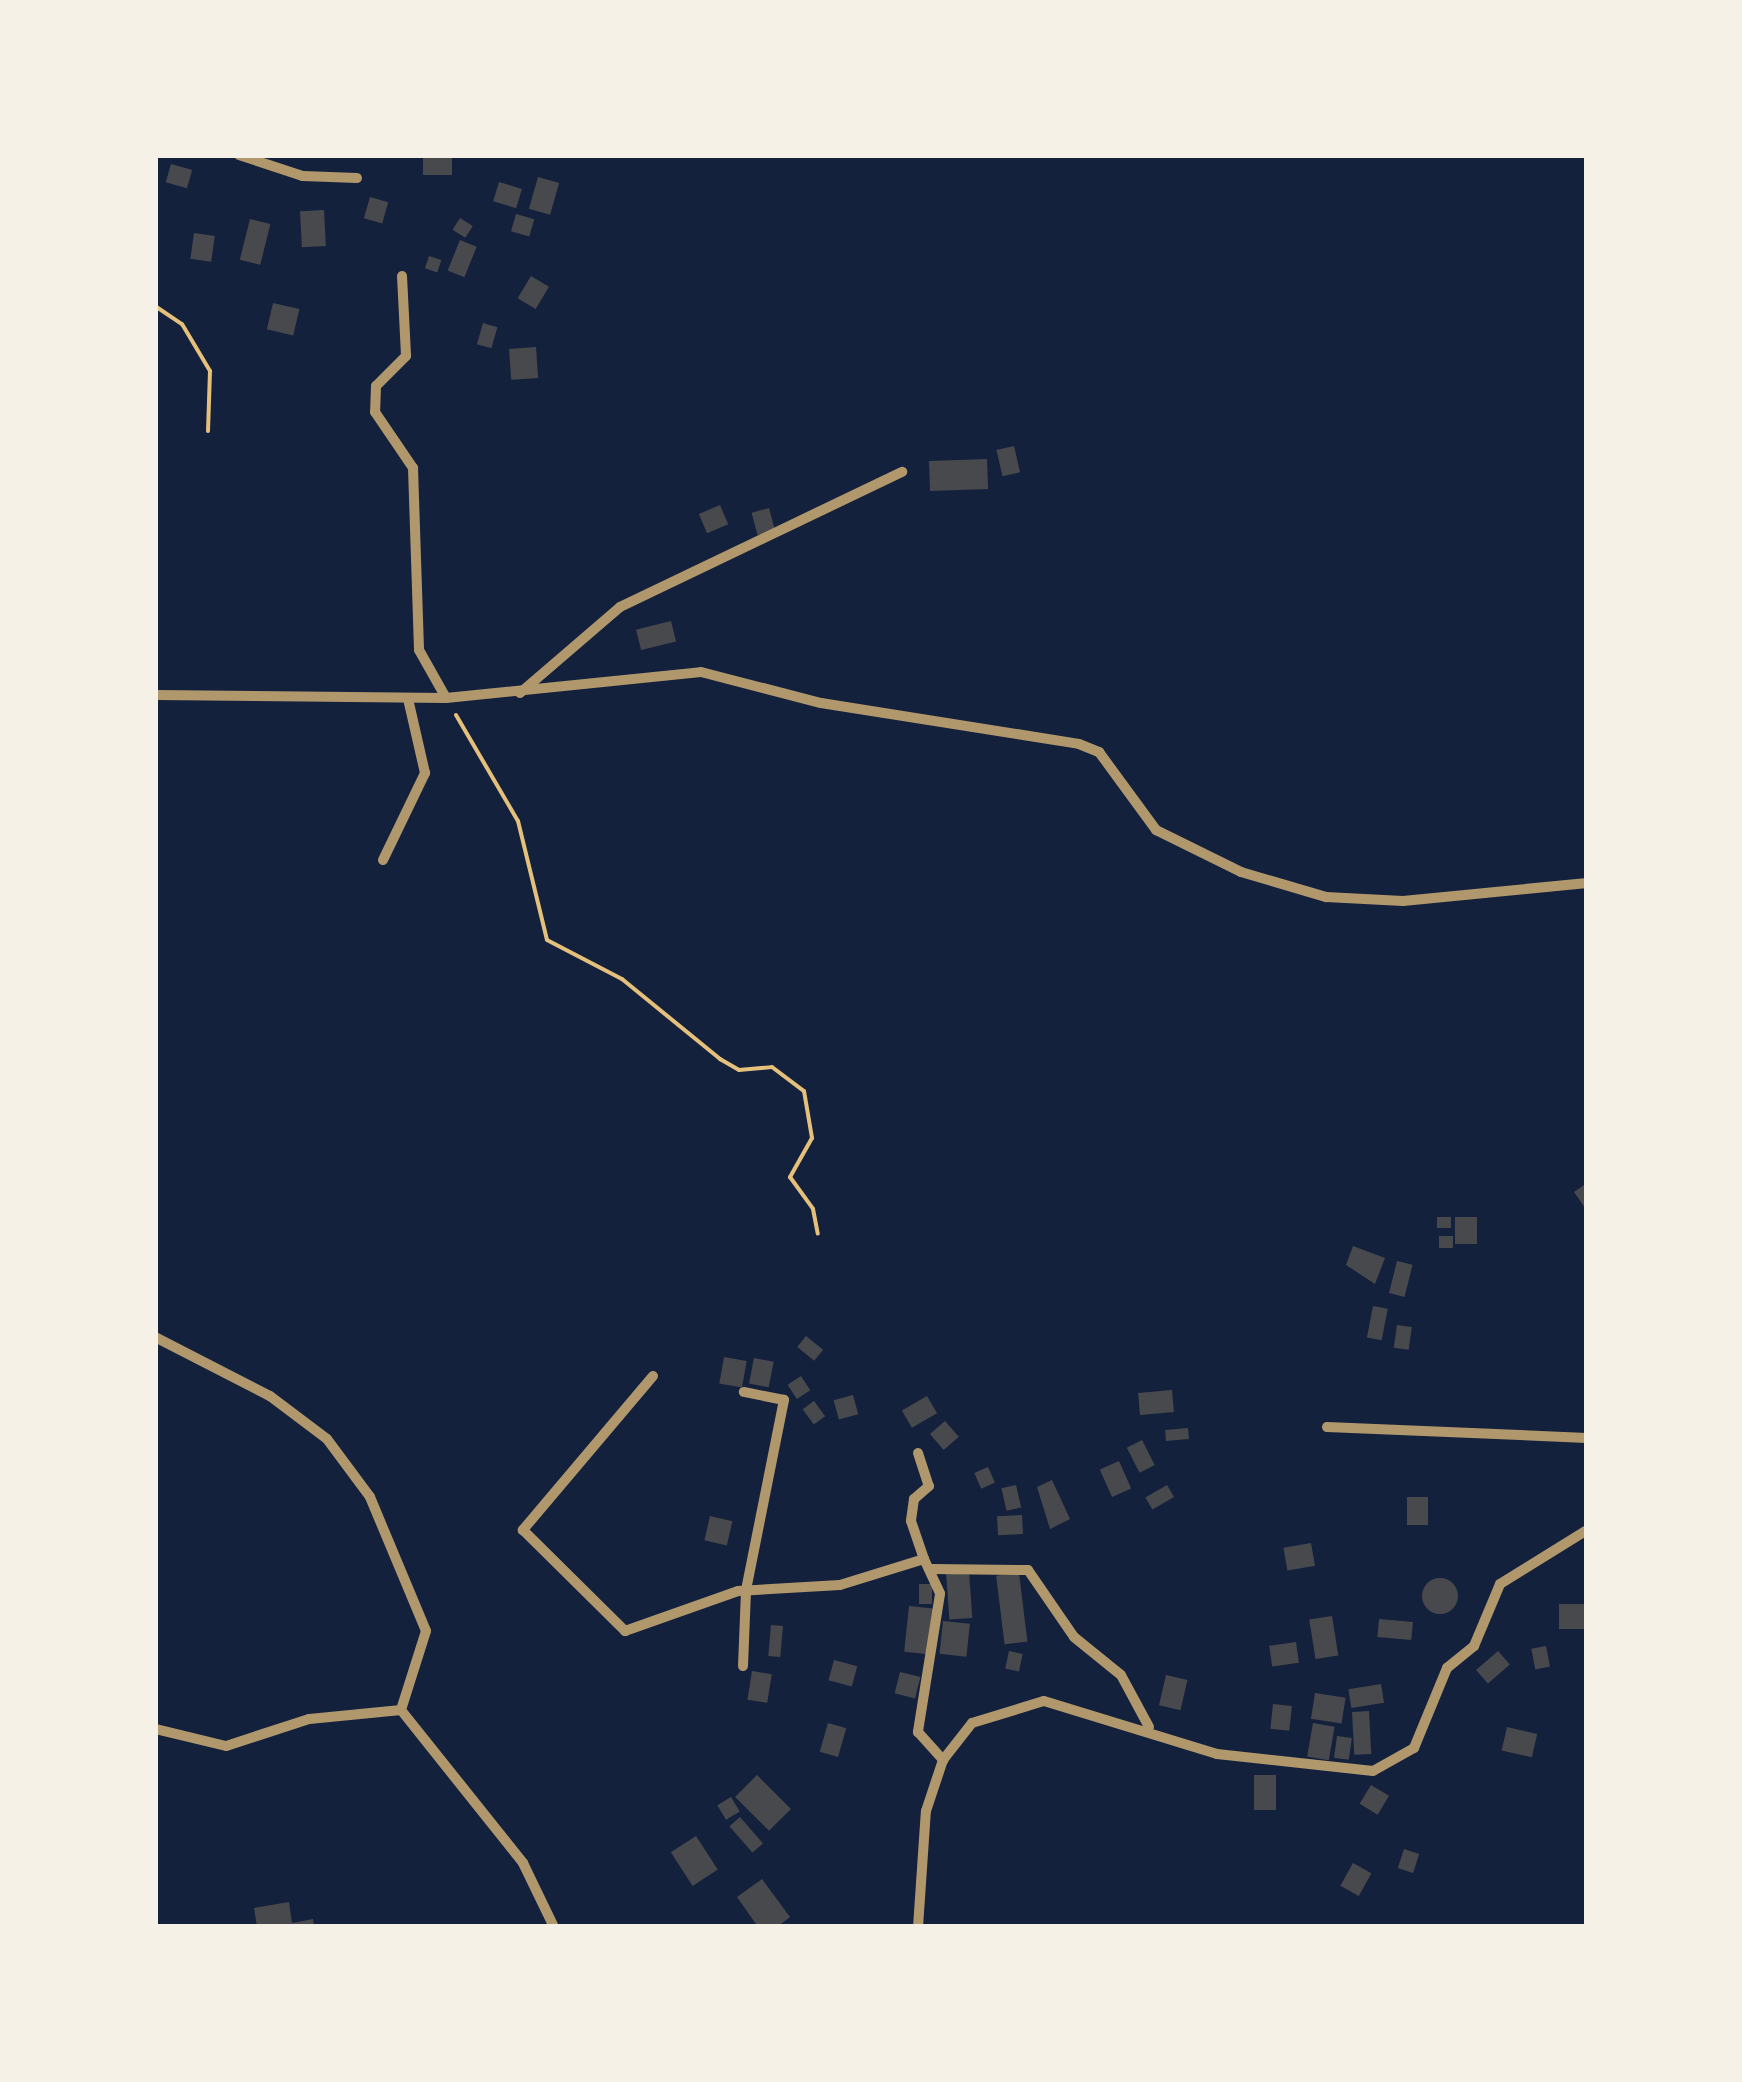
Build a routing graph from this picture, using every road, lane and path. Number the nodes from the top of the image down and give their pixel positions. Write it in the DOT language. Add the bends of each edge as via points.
graph roads {
  1 [pos="238,155"];
  2 [pos="357,178"];
  3 [pos="402,276"];
  4 [pos="155,306"];
  5 [pos="208,431"];
  6 [pos="902,472"];
  7 [pos="519,693"];
  8 [pos="155,694"];
  9 [pos="446,698"];
  10 [pos="408,699"];
  11 [pos="383,860"];
  12 [pos="1587,883"];
  13 [pos="818,1234"];
  14 [pos="155,1336"];
  15 [pos="653,1376"];
  16 [pos="744,1392"];
  17 [pos="1327,1427"];
  18 [pos="1587,1438"];
  19 [pos="918,1453"];
  20 [pos="1587,1530"];
  21 [pos="924,1559"];
  22 [pos="932,1569"];
  23 [pos="746,1590"];
  24 [pos="743,1666"];
  25 [pos="401,1710"];
  26 [pos="1149,1727"];
  27 [pos="155,1730"];
  28 [pos="943,1760"];
  29 [pos="554,1927"];
  30 [pos="918,1927"];
  1 -- 2 [label="street" via="303,176"];
  3 -- 9 [label="street" via="406,356 376,386 375,412 413,468 418,650"];
  4 -- 5 [label="path" via="182,324 210,371"];
  6 -- 7 [label="street" via="620,607"];
  7 -- 9 [label="street"];
  7 -- 12 [label="street" via="701,672 821,703 1079,744 1099,752 1156,830 1240,872 1326,897 1403,901"];
  8 -- 10 [label="street"];
  9 -- 10 [label="street"];
  9 -- 13 [label="path" via="518,821 547,940 622,979 720,1059 739,1070 772,1067 804,1092 812,1138 790,1177 814,1208"];
  10 -- 11 [label="street" via="425,772"];
  14 -- 25 [label="street" via="270,1396 328,1439 370,1497 426,1631"];
  15 -- 23 [label="street" via="523,1530 626,1631"];
  16 -- 23 [label="street" via="784,1400"];
  17 -- 18 [label="street"];
  19 -- 21 [label="street" via="930,1486 914,1498 911,1521"];
  20 -- 26 [label="street" via="1500,1584 1474,1646 1447,1668 1414,1748 1373,1771 1217,1754"];
  21 -- 22 [label="street"];
  21 -- 23 [label="street" via="840,1585"];
  22 -- 26 [label="street" via="1028,1570 1074,1636 1122,1676"];
  22 -- 28 [label="street" via="940,1594 918,1732"];
  23 -- 24 [label="street"];
  25 -- 27 [label="street" via="308,1719 226,1746"];
  25 -- 29 [label="street" via="523,1863"];
  26 -- 28 [label="street" via="1027,1704 972,1723"];
  28 -- 30 [label="street" via="920,1848"];
}
